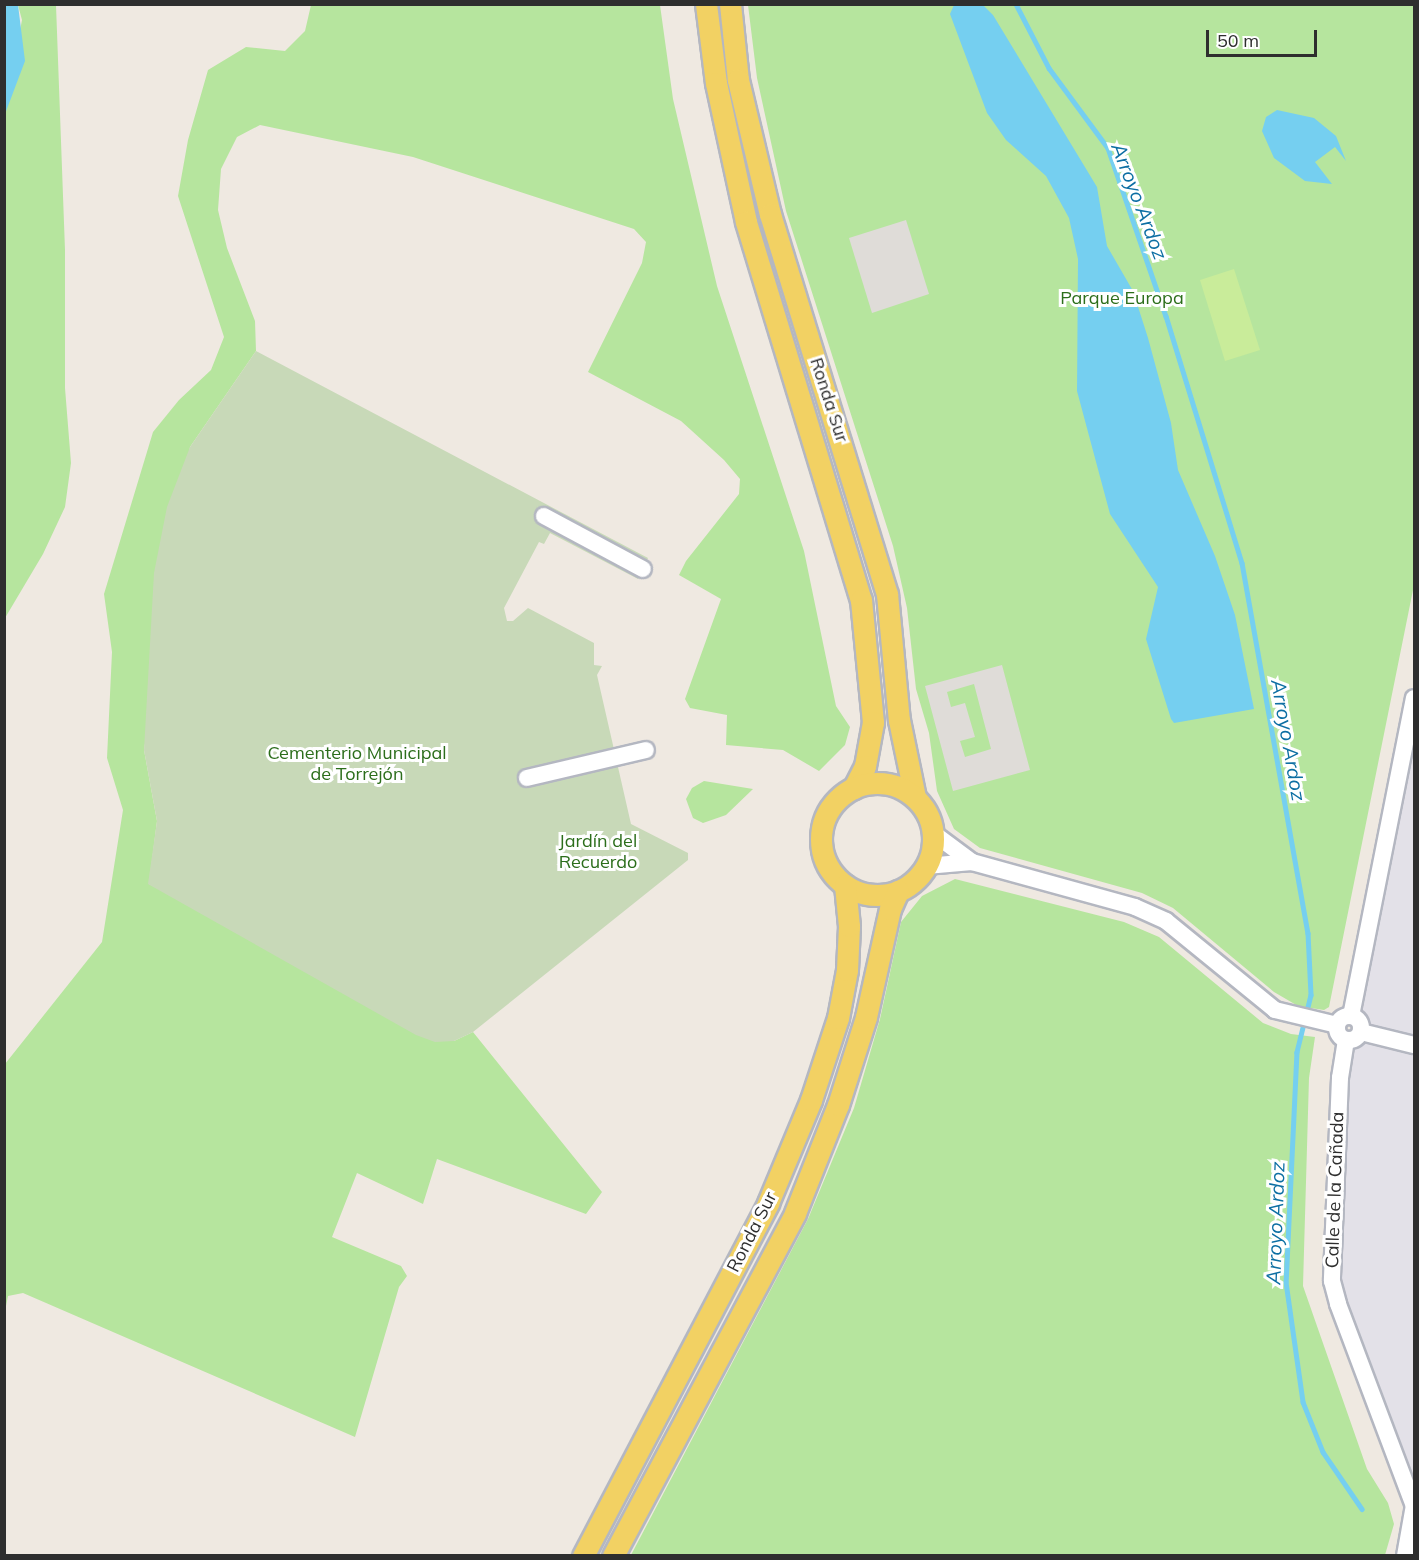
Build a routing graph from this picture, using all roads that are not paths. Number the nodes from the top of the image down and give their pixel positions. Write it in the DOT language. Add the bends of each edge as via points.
graph roads {
  1 [pos="706,4"];
  2 [pos="730,4"];
  3 [pos="544,516"];
  4 [pos="643,569"];
  5 [pos="1414,698"];
  6 [pos="646,750"];
  7 [pos="527,778"];
  8 [pos="854,788"];
  9 [pos="915,797"];
  10 [pos="933,833"];
  11 [pos="972,862"];
  12 [pos="926,866"];
  13 [pos="845,885"];
  14 [pos="898,891"];
  15 [pos="1349,1028"];
  16 [pos="1414,1046"];
  17 [pos="1414,1505"];
  18 [pos="583,1556"];
  19 [pos="613,1556"];
  20 [pos="1405,1556"];
  1 -- 8 [label="main road, Ronda Sur" via="716,83 746,222 861,600 873,722 865,766"];
  2 -- 9 [label="main road, Ronda Sur" via="738,80 770,214 887,594 899,720"];
  3 -- 4 [label="street"];
  5 -- 15 [label="street, Calle de la Cañada"];
  6 -- 7 [label="street"];
  8 -- 9 [label="main road" via="875,783 896,786"];
  8 -- 13 [label="main road, Ronda Sur" via="839,797 822,827 825,859"];
  9 -- 10 [label="main road, Ronda Sur" via="927,813"];
  10 -- 11 [label="street"];
  10 -- 12 [label="main road"];
  11 -- 12 [label="street"];
  11 -- 15 [label="street" via="1135,907 1166,921 1259,1000 1298,1018"];
  12 -- 14 [label="main road" via="914,881"];
  13 -- 14 [label="main road" via="880,895"];
  13 -- 18 [label="main road, Ronda Sur" via="849,926 847,970 838,1018 811,1101 768,1203"];
  14 -- 19 [label="main road, Ronda Sur" via="845,1083 795,1213"];
  15 -- 16 [label="street"];
  15 -- 17 [label="street, Calle de la Cañada" via="1340,1090 1332,1281"];
  17 -- 20 [label="street, Calle de la Cañada"];
}
